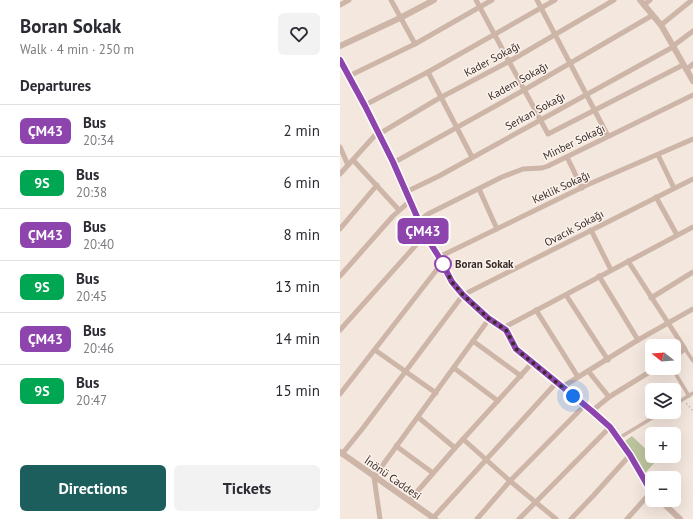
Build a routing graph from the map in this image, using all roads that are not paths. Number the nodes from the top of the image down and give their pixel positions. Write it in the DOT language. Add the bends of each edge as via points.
graph roads {
  1 [pos="349,0"];
  2 [pos="391,0"];
  3 [pos="434,0"];
  4 [pos="476,0"];
  5 [pos="492,0"];
  6 [pos="537,0"];
  7 [pos="555,0"];
  8 [pos="614,0"];
  9 [pos="650,0"];
  10 [pos="692,0"];
  11 [pos="642,2"];
  12 [pos="340,5"];
  13 [pos="480,7"];
  14 [pos="541,7"];
  15 [pos="653,15"];
  16 [pos="400,18"];
  17 [pos="661,25"];
  18 [pos="693,31"];
  19 [pos="495,34"];
  20 [pos="556,34"];
  21 [pos="415,44"];
  22 [pos="340,46"];
  23 [pos="673,46"];
  24 [pos="340,60"];
  25 [pos="510,62"];
  26 [pos="571,62"];
  27 [pos="693,64"];
  28 [pos="684,67"];
  29 [pos="428,72"];
  30 [pos="349,76"];
  31 [pos="693,82"];
  32 [pos="524,90"];
  33 [pos="587,94"];
  34 [pos="693,95"];
  35 [pos="440,98"];
  36 [pos="365,106"];
  37 [pos="595,110"];
  38 [pos="541,119"];
  39 [pos="456,127"];
  40 [pos="378,133"];
  41 [pos="608,136"];
  42 [pos="693,139"];
  43 [pos="340,147"];
  44 [pos="658,155"];
  45 [pos="472,157"];
  46 [pos="567,157"];
  47 [pos="352,160"];
  48 [pos="393,162"];
  49 [pos="348,165"];
  50 [pos="340,174"];
  51 [pos="693,179"];
  52 [pos="377,185"];
  53 [pos="582,188"];
  54 [pos="674,188"];
  55 [pos="478,189"];
  56 [pos="406,192"];
  57 [pos="656,197"];
  58 [pos="410,201"];
  59 [pos="399,210"];
  60 [pos="419,221"];
  61 [pos="693,227"];
  62 [pos="340,229"];
  63 [pos="497,229"];
  64 [pos="591,230"];
  65 [pos="425,235"];
  66 [pos="678,235"];
  67 [pos="439,257"];
  68 [pos="628,261"];
  69 [pos="442,263"];
  70 [pos="611,270"];
  71 [pos="693,272"];
  72 [pos="340,276"];
  73 [pos="599,276"];
  74 [pos="463,295"];
  75 [pos="566,295"];
  76 [pos="651,298"];
  77 [pos="693,309"];
  78 [pos="536,310"];
  79 [pos="489,319"];
  80 [pos="668,324"];
  81 [pos="503,328"];
  82 [pos="340,330"];
  83 [pos="638,340"];
  84 [pos="473,341"];
  85 [pos="685,349"];
  86 [pos="375,350"];
  87 [pos="681,352"];
  88 [pos="608,360"];
  89 [pos="693,361"];
  90 [pos="533,362"];
  91 [pos="454,368"];
  92 [pos="405,371"];
  93 [pos="589,372"];
  94 [pos="645,375"];
  95 [pos="676,375"];
  96 [pos="521,376"];
  97 [pos="578,377"];
  98 [pos="557,382"];
  99 [pos="562,387"];
  100 [pos="436,393"];
  101 [pos="693,393"];
  102 [pos="340,394"];
  103 [pos="689,396"];
  104 [pos="609,397"];
  105 [pos="498,400"];
  106 [pos="681,400"];
  107 [pos="585,405"];
  108 [pos="592,411"];
  109 [pos="418,417"];
  110 [pos="650,419"];
  111 [pos="610,427"];
  112 [pos="619,438"];
  113 [pos="463,439"];
  114 [pos="396,446"];
  115 [pos="455,448"];
  116 [pos="341,453"];
  117 [pos="630,455"];
  118 [pos="486,460"];
  119 [pos="433,473"];
  120 [pos="374,476"];
  121 [pos="510,481"];
  122 [pos="645,481"];
  123 [pos="409,501"];
  124 [pos="645,501"];
  125 [pos="537,502"];
  126 [pos="667,507"];
  127 [pos="434,518"];
  128 [pos="380,519"];
  129 [pos="477,519"];
  130 [pos="519,519"];
  131 [pos="556,519"];
  132 [pos="571,519"];
  133 [pos="628,519"];
  134 [pos="680,519"];
  1 -- 12 [label="street"];
  2 -- 16 [label="street"];
  3 -- 16 [label="street"];
  4 -- 13 [label="street"];
  5 -- 13 [label="street"];
  6 -- 14 [label="street"];
  7 -- 14 [label="street"];
  8 -- 20 [label="street, Kader Sokağı"];
  9 -- 11 [label="street"];
  10 -- 17 [label="street"];
  11 -- 15 [label="street"];
  13 -- 19 [label="street"];
  13 -- 21 [label="street"];
  14 -- 19 [label="street"];
  14 -- 20 [label="street"];
  15 -- 17 [label="street"];
  15 -- 26 [label="street, Kadem Sokağı"];
  16 -- 21 [label="street"];
  16 -- 22 [label="street"];
  17 -- 23 [label="street"];
  18 -- 23 [label="street, Serkan Sokağı"];
  19 -- 25 [label="street"];
  19 -- 29 [label="street"];
  20 -- 25 [label="street, Kader Sokağı"];
  20 -- 26 [label="street"];
  21 -- 30 [label="street"];
  23 -- 28 [label="street"];
  23 -- 33 [label="street, Serkan Sokağı"];
  24 -- 30 [label="street"];
  25 -- 32 [label="street"];
  25 -- 35 [label="street, Kader Sokağı"];
  26 -- 32 [label="street, Kadem Sokağı"];
  26 -- 33 [label="street"];
  27 -- 28 [label="street"];
  28 -- 31 [label="street"];
  28 -- 37 [label="street"];
  29 -- 35 [label="street"];
  29 -- 36 [label="street"];
  30 -- 36 [label="street"];
  32 -- 38 [label="street"];
  32 -- 39 [label="street, Kadem Sokağı"];
  33 -- 37 [label="street"];
  33 -- 38 [label="street, Serkan Sokağı"];
  34 -- 41 [label="street, Minber Sokağı"];
  35 -- 39 [label="street"];
  35 -- 40 [label="street, Kader Sokağı"];
  36 -- 40 [label="street"];
  37 -- 38 [label="street" via="548,134"];
  37 -- 41 [label="street"];
  38 -- 45 [label="street, Serkan Sokağı"];
  39 -- 45 [label="street"];
  39 -- 48 [label="street, Kadem Sokağı"];
  40 -- 47 [label="street, Kader Sokağı"];
  40 -- 48 [label="street"];
  41 -- 46 [label="street, Minber Sokağı"];
  42 -- 44 [label="street, Keklik Sokağı"];
  43 -- 49 [label="street"];
  44 -- 53 [label="street, Keklik Sokağı"];
  44 -- 54 [label="street"];
  45 -- 56 [label="street, Serkan Sokağı"];
  46 -- 53 [label="street"];
  46 -- 55 [label="street, Minber Sokağı" via="542,168 530,168 502,177"];
  47 -- 49 [label="street, Kader Sokağı"];
  47 -- 52 [label="street"];
  48 -- 56 [label="street"];
  49 -- 50 [label="street, Kader Sokağı"];
  51 -- 54 [label="street, Ovacık Sokağı"];
  52 -- 59 [label="street"];
  52 -- 62 [label="street"];
  53 -- 63 [label="street, Keklik Sokağı"];
  54 -- 57 [label="street, Ovacık Sokağı"];
  55 -- 60 [label="street, Minber Sokağı"];
  55 -- 63 [label="street"];
  56 -- 58 [label="street"];
  57 -- 64 [label="street, Ovacık Sokağı"];
  57 -- 66 [label="street"];
  58 -- 59 [label="street"];
  58 -- 60 [label="street"];
  59 -- 72 [label="street"];
  60 -- 65 [label="street"];
  61 -- 66 [label="street"];
  63 -- 67 [label="street, Keklik Sokağı"];
  64 -- 70 [label="street"];
  64 -- 74 [label="street, Ovacık Sokağı"];
  65 -- 67 [label="street"];
  65 -- 82 [label="street"];
  66 -- 68 [label="street"];
  67 -- 69 [label="street"];
  68 -- 70 [label="street"];
  68 -- 76 [label="street"];
  69 -- 74 [label="street" via="452,282"];
  69 -- 86 [label="street"];
  70 -- 73 [label="street"];
  71 -- 76 [label="street"];
  73 -- 75 [label="street"];
  73 -- 83 [label="street"];
  74 -- 79 [label="street"];
  74 -- 92 [label="street"];
  75 -- 78 [label="street"];
  75 -- 88 [label="street"];
  76 -- 80 [label="street"];
  77 -- 80 [label="street"];
  78 -- 81 [label="street"];
  78 -- 97 [label="street"];
  79 -- 81 [label="street"];
  79 -- 84 [label="street"];
  80 -- 83 [label="street"];
  80 -- 85 [label="street"];
  81 -- 90 [label="street" via="516,349"];
  83 -- 88 [label="street"];
  84 -- 91 [label="street"];
  84 -- 96 [label="street"];
  85 -- 87 [label="street"];
  85 -- 89 [label="street"];
  86 -- 92 [label="street"];
  86 -- 102 [label="street"];
  88 -- 93 [label="street"];
  90 -- 96 [label="street"];
  90 -- 98 [label="street"];
  91 -- 100 [label="street"];
  91 -- 105 [label="street"];
  92 -- 100 [label="street"];
  92 -- 116 [label="street"];
  93 -- 97 [label="street"];
  93 -- 104 [label="street"];
  94 -- 104 [label="street"];
  95 -- 103 [label="street"];
  96 -- 105 [label="street"];
  97 -- 99 [label="street"];
  98 -- 99 [label="street"];
  98 -- 118 [label="street"];
  99 -- 107 [label="street"];
  100 -- 109 [label="street"];
  101 -- 103 [label="street"];
  103 -- 106 [label="street"];
  104 -- 108 [label="street"];
  105 -- 113 [label="street"];
  107 -- 108 [label="street"];
  107 -- 121 [label="street"];
  108 -- 111 [label="street"];
  109 -- 114 [label="street"];
  109 -- 115 [label="street"];
  110 -- 112 [label="street"];
  111 -- 112 [label="street"];
  111 -- 125 [label="street"];
  112 -- 117 [label="street"];
  113 -- 115 [label="street"];
  113 -- 118 [label="street"];
  114 -- 119 [label="street"];
  114 -- 120 [label="street"];
  115 -- 119 [label="street"];
  116 -- 120 [label="street, İnönü Caddesi"];
  117 -- 122 [label="street"];
  117 -- 132 [label="street"];
  118 -- 121 [label="street"];
  118 -- 127 [label="street"];
  119 -- 123 [label="street"];
  120 -- 123 [label="street, İnönü Caddesi"];
  120 -- 128 [label="street"];
  121 -- 125 [label="street"];
  121 -- 129 [label="street"];
  123 -- 127 [label="street, İnönü Caddesi"];
  124 -- 133 [label="street"];
  125 -- 130 [label="street"];
  125 -- 131 [label="street"];
  126 -- 134 [label="street"];
}
